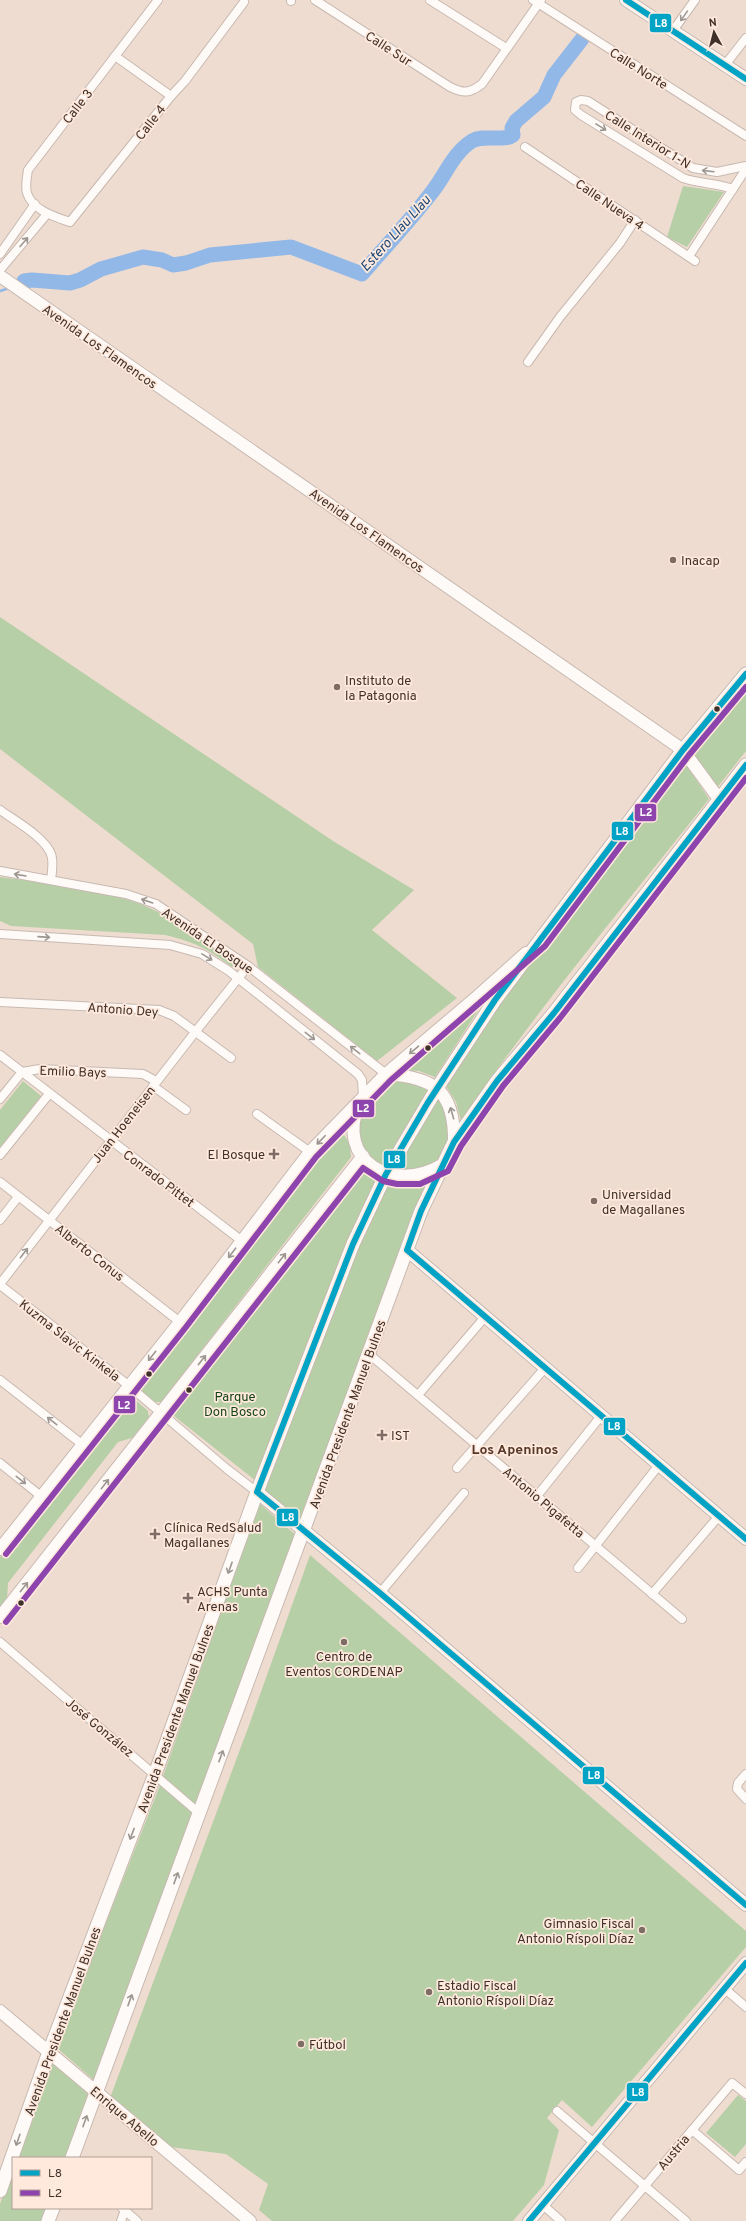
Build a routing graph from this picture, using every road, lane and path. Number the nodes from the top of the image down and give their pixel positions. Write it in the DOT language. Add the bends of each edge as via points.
graph roads {
  1 [pos="158,0"];
  2 [pos="315,0"];
  3 [pos="430,0"];
  4 [pos="626,0"];
  5 [pos="695,0"];
  6 [pos="537,1"];
  7 [pos="244,2"];
  8 [pos="672,32"];
  9 [pos="746,38"];
  10 [pos="506,48"];
  11 [pos="115,56"];
  12 [pos="725,65"];
  13 [pos="746,79"];
  14 [pos="171,96"];
  15 [pos="746,136"];
  16 [pos="525,147"];
  17 [pos="746,166"];
  18 [pos="746,169"];
  19 [pos="733,189"];
  20 [pos="35,204"];
  21 [pos="47,214"];
  22 [pos="635,220"];
  23 [pos="0,254"];
  24 [pos="1,275"];
  25 [pos="528,362"];
  26 [pos="746,674"];
  27 [pos="683,750"];
  28 [pos="746,765"];
  29 [pos="719,799"];
  30 [pos="0,810"];
  31 [pos="0,871"];
  32 [pos="51,880"];
  33 [pos="2,933"];
  34 [pos="539,941"];
  35 [pos="248,966"];
  36 [pos="238,979"];
  37 [pos="0,1002"];
  38 [pos="196,1031"];
  39 [pos="0,1055"];
  40 [pos="231,1058"];
  41 [pos="22,1072"];
  42 [pos="386,1074"];
  43 [pos="154,1084"];
  44 [pos="437,1088"];
  45 [pos="49,1094"];
  46 [pos="362,1097"];
  47 [pos="0,1099"];
  48 [pos="186,1110"];
  49 [pos="257,1114"];
  50 [pos="110,1141"];
  51 [pos="454,1142"];
  52 [pos="310,1152"];
  53 [pos="0,1155"];
  54 [pos="363,1156"];
  55 [pos="442,1165"];
  56 [pos="386,1174"];
  57 [pos="0,1182"];
  58 [pos="18,1196"];
  59 [pos="0,1220"];
  60 [pos="49,1220"];
  61 [pos="242,1241"];
  62 [pos="407,1250"];
  63 [pos="0,1284"];
  64 [pos="485,1317"];
  65 [pos="180,1322"];
  66 [pos="369,1354"];
  67 [pos="545,1368"];
  68 [pos="0,1380"];
  69 [pos="128,1385"];
  70 [pos="418,1395"];
  71 [pos="161,1413"];
  72 [pos="601,1416"];
  73 [pos="83,1445"];
  74 [pos="477,1445"];
  75 [pos="0,1464"];
  76 [pos="659,1466"];
  77 [pos="458,1468"];
  78 [pos="258,1492"];
  79 [pos="464,1493"];
  80 [pos="537,1496"];
  81 [pos="42,1497"];
  82 [pos="719,1516"];
  83 [pos="304,1530"];
  84 [pos="746,1539"];
  85 [pos="596,1546"];
  86 [pos="0,1548"];
  87 [pos="578,1568"];
  88 [pos="380,1593"];
  89 [pos="652,1594"];
  90 [pos="0,1617"];
  91 [pos="682,1619"];
  92 [pos="0,1642"];
  93 [pos="155,1774"];
  94 [pos="746,1774"];
  95 [pos="746,1799"];
  96 [pos="199,1813"];
  97 [pos="746,1905"];
  98 [pos="746,1963"];
  99 [pos="725,1989"];
  100 [pos="746,2007"];
  101 [pos="0,2011"];
  102 [pos="49,2052"];
  103 [pos="96,2092"];
  104 [pos="746,2094"];
  105 [pos="557,2111"];
  106 [pos="692,2130"];
  107 [pos="595,2144"];
  108 [pos="72,2157"];
  109 [pos="746,2162"];
  110 [pos="4,2168"];
  111 [pos="645,2186"];
  112 [pos="0,2191"];
  113 [pos="543,2205"];
  114 [pos="53,2209"];
  115 [pos="123,2209"];
  116 [pos="48,2221"];
  117 [pos="120,2221"];
  118 [pos="137,2221"];
  119 [pos="250,2221"];
  120 [pos="529,2221"];
  121 [pos="561,2221"];
  122 [pos="615,2221"];
  123 [pos="686,2221"];
  1 -- 11 [label="street, Calle 3"];
  2 -- 10 [label="street, Calle Sur" via="450,87 464,93 473,91 482,84"];
  3 -- 10 [label="street"];
  4 -- 8 [label="street"];
  5 -- 8 [label="street, one-way"];
  6 -- 10 [label="street"];
  6 -- 15 [label="street, Calle Norte"];
  7 -- 14 [label="street, Calle 4"];
  8 -- 12 [label="street"];
  9 -- 12 [label="street"];
  11 -- 14 [label="street"];
  11 -- 20 [label="street, Calle 3" via="28,170 27,192"];
  12 -- 13 [label="street"];
  14 -- 21 [label="street, Calle 4" via="70,222"];
  16 -- 22 [label="street, Calle Nueva 4"];
  17 -- 19 [label="street, Calle Interior 1-N, one-way" via="717,172 698,170 588,101 576,102 575,110 581,115 683,178"];
  18 -- 19 [label="street"];
  19 -- 22 [label="street, Calle Nueva 4" via="692,258"];
  20 -- 21 [label="street, Calle 3"];
  20 -- 23 [label="street"];
  24 -- 21 [label="street, one-way"];
  22 -- 25 [label="street" via="620,243 560,316"];
  24 -- 27 [label="street, Avenida Los Flamencos"];
  26 -- 27 [label="main road, Avenida Presidente Manuel Bulnes"];
  27 -- 29 [label="street, Avenida Los Flamencos"];
  27 -- 34 [label="main road, Avenida Presidente Manuel Bulnes"];
  28 -- 29 [label="main road, Avenida Presidente Manuel Bulnes"];
  29 -- 51 [label="main road, Avenida Presidente Manuel Bulnes" via="554,1013 497,1081"];
  30 -- 32 [label="street" via="40,839 49,849 52,858"];
  32 -- 31 [label="street, Avenida El Bosque, one-way"];
  35 -- 32 [label="street, Avenida El Bosque, one-way" via="156,904 126,894"];
  33 -- 36 [label="street, Avenida El Bosque, one-way" via="170,945 202,954"];
  34 -- 42 [label="street, one-way"];
  34 -- 44 [label="main road, Avenida Presidente Manuel Bulnes" via="495,1000"];
  35 -- 36 [label="street, Juan Hoeneisen"];
  42 -- 35 [label="street, Avenida El Bosque, one-way"];
  36 -- 38 [label="street, Juan Hoeneisen"];
  36 -- 46 [label="street, Avenida El Bosque, one-way" via="358,1074 362,1080"];
  37 -- 38 [label="street, Antonio Dey" via="159,1010 174,1016"];
  38 -- 40 [label="street, Antonio Dey"];
  38 -- 43 [label="street, Juan Hoeneisen"];
  39 -- 41 [label="street, Conrado Pittet"];
  41 -- 43 [label="street, Emilio Bays" via="40,1069 143,1074"];
  41 -- 45 [label="street, Conrado Pittet"];
  41 -- 47 [label="street, Emilio Bays"];
  42 -- 44 [label="street" via="416,1078"];
  42 -- 46 [label="street"];
  43 -- 48 [label="street, Emilio Bays"];
  43 -- 50 [label="street, Juan Hoeneisen"];
  51 -- 44 [label="street, one-way" via="453,1116"];
  44 -- 56 [label="main road, Avenida Presidente Manuel Bulnes"];
  45 -- 50 [label="street, Conrado Pittet"];
  45 -- 53 [label="street"];
  46 -- 52 [label="street, one-way"];
  46 -- 54 [label="street" via="356,1113 354,1130 358,1148"];
  49 -- 52 [label="street"];
  50 -- 60 [label="street, Juan Hoeneisen"];
  50 -- 61 [label="street, Conrado Pittet"];
  51 -- 55 [label="main road, Avenida Presidente Manuel Bulnes"];
  52 -- 61 [label="street"];
  54 -- 56 [label="street"];
  71 -- 54 [label="street, one-way"];
  55 -- 56 [label="street" via="418,1176"];
  55 -- 62 [label="main road, Avenida Presidente Manuel Bulnes"];
  56 -- 78 [label="main road, Avenida Presidente Manuel Bulnes" via="353,1244"];
  57 -- 58 [label="street, Alberto Conus"];
  58 -- 59 [label="street"];
  58 -- 60 [label="street, Alberto Conus"];
  63 -- 60 [label="street, Juan Hoeneisen, one-way"];
  60 -- 65 [label="street, Alberto Conus"];
  61 -- 65 [label="street, one-way"];
  62 -- 64 [label="street"];
  62 -- 66 [label="main road, Avenida Presidente Manuel Bulnes"];
  63 -- 69 [label="street, Kuzma Slavic Kinkela"];
  64 -- 67 [label="street"];
  64 -- 70 [label="street"];
  65 -- 69 [label="street, one-way"];
  66 -- 70 [label="street, Antonio Pigafetta"];
  66 -- 83 [label="main road, Avenida Presidente Manuel Bulnes"];
  67 -- 72 [label="street"];
  67 -- 74 [label="street"];
  73 -- 68 [label="street, one-way"];
  69 -- 71 [label="street, Kuzma Slavic Kinkela"];
  69 -- 73 [label="street"];
  70 -- 74 [label="street, Antonio Pigafetta"];
  71 -- 78 [label="street, Kuzma Slavic Kinkela"];
  90 -- 71 [label="street, one-way"];
  72 -- 76 [label="street"];
  72 -- 80 [label="street"];
  73 -- 81 [label="street"];
  74 -- 77 [label="street"];
  74 -- 80 [label="street, Antonio Pigafetta"];
  75 -- 81 [label="street, one-way"];
  76 -- 82 [label="street"];
  76 -- 85 [label="street"];
  78 -- 83 [label="street, Kuzma Slavic Kinkela"];
  78 -- 93 [label="main road, Avenida Presidente Manuel Bulnes, one-way"];
  79 -- 88 [label="street"];
  80 -- 85 [label="street, Antonio Pigafetta"];
  81 -- 86 [label="street"];
  82 -- 84 [label="street"];
  82 -- 89 [label="street"];
  83 -- 88 [label="street, Kuzma Slavic Kinkela"];
  96 -- 83 [label="main road, Avenida Presidente Manuel Bulnes, one-way"];
  85 -- 87 [label="street"];
  85 -- 89 [label="street, Antonio Pigafetta"];
  88 -- 97 [label="street, Kuzma Slavic Kinkela"];
  89 -- 91 [label="street, Antonio Pigafetta"];
  92 -- 93 [label="street, José González"];
  93 -- 96 [label="street, José González"];
  93 -- 102 [label="main road, Avenida Presidente Manuel Bulnes, one-way"];
  94 -- 95 [label="street" via="738,1783 737,1789"];
  103 -- 96 [label="main road, Avenida Presidente Manuel Bulnes, one-way"];
  98 -- 99 [label="street"];
  99 -- 100 [label="street"];
  99 -- 107 [label="street"];
  101 -- 102 [label="street, Enrique Abello"];
  102 -- 103 [label="street, Enrique Abello"];
  102 -- 110 [label="main road, Avenida Presidente Manuel Bulnes, one-way"];
  108 -- 103 [label="main road, Avenida Presidente Manuel Bulnes, one-way"];
  103 -- 119 [label="street, Enrique Abello"];
  104 -- 106 [label="street, Austria" via="732,2083"];
  105 -- 107 [label="street"];
  106 -- 109 [label="street" via="739,2170"];
  106 -- 111 [label="street, Austria"];
  107 -- 111 [label="street"];
  107 -- 113 [label="street"];
  110 -- 112 [label="main road, Avenida Presidente Manuel Bulnes"];
  111 -- 122 [label="street, Austria"];
  111 -- 123 [label="street"];
  113 -- 120 [label="street"];
  113 -- 121 [label="street"];
  114 -- 116 [label="main road"];
  115 -- 117 [label="street"];
  115 -- 118 [label="street"];
}
